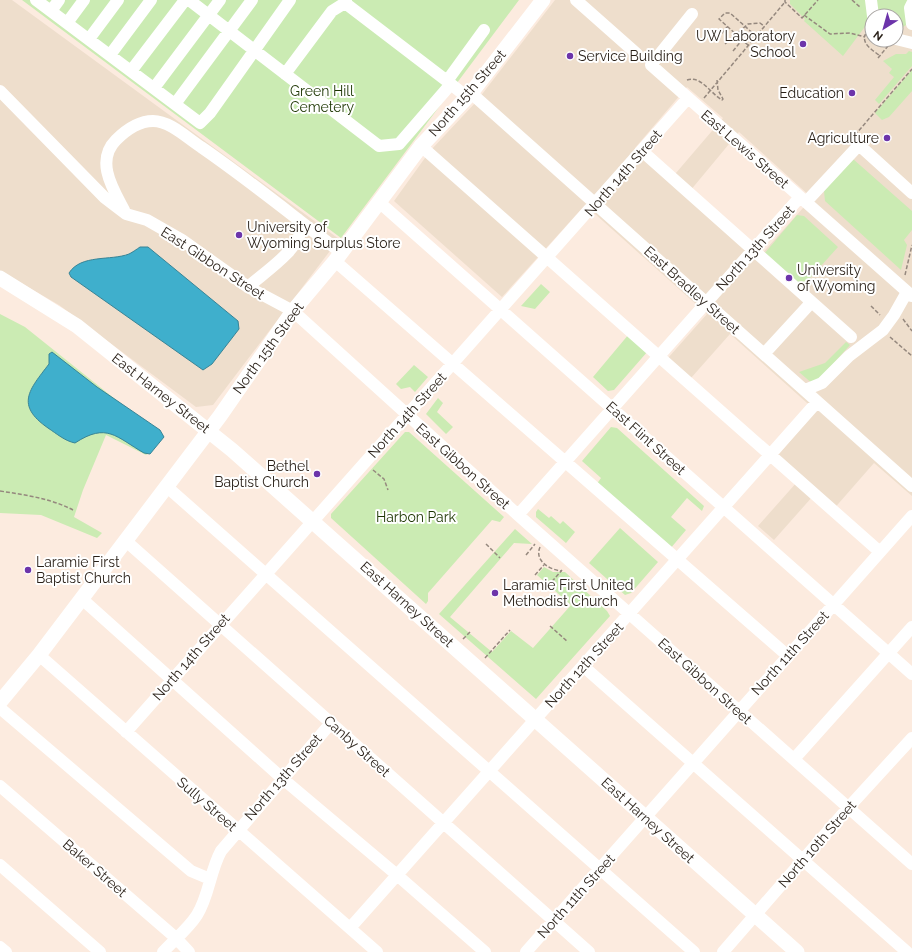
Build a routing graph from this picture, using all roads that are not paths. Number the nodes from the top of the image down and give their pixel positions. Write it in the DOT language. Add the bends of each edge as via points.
graph roads {
  1 [pos="36,0"];
  2 [pos="59,0"];
  3 [pos="84,0"];
  4 [pos="118,0"];
  5 [pos="150,0"];
  6 [pos="185,0"];
  7 [pos="189,0"];
  8 [pos="220,0"];
  9 [pos="252,0"];
  10 [pos="290,0"];
  11 [pos="543,0"];
  12 [pos="576,0"];
  13 [pos="345,1"];
  14 [pos="912,4"];
  15 [pos="51,11"];
  16 [pos="692,14"];
  17 [pos="209,15"];
  18 [pos="67,23"];
  19 [pos="912,24"];
  20 [pos="484,30"];
  21 [pos="229,31"];
  22 [pos="89,39"];
  23 [pos="253,50"];
  24 [pos="637,54"];
  25 [pos="110,55"];
  26 [pos="131,71"];
  27 [pos="285,74"];
  28 [pos="449,83"];
  29 [pos="154,88"];
  30 [pos="0,91"];
  31 [pos="469,95"];
  32 [pos="688,98"];
  33 [pos="175,104"];
  34 [pos="421,146"];
  35 [pos="642,151"];
  36 [pos="912,193"];
  37 [pos="803,200"];
  38 [pos="380,202"];
  39 [pos="596,204"];
  40 [pos="126,214"];
  41 [pos="298,219"];
  42 [pos="753,250"];
  43 [pos="338,257"];
  44 [pos="548,257"];
  45 [pos="0,278"];
  46 [pos="248,287"];
  47 [pos="907,292"];
  48 [pos="706,302"];
  49 [pos="808,306"];
  50 [pos="501,310"];
  51 [pos="293,311"];
  52 [pos="851,337"];
  53 [pos="764,354"];
  54 [pos="659,357"];
  55 [pos="453,364"];
  56 [pos="804,390"];
  57 [pos="817,402"];
  58 [pos="612,408"];
  59 [pos="407,415"];
  60 [pos="209,430"];
  61 [pos="769,456"];
  62 [pos="565,461"];
  63 [pos="166,486"];
  64 [pos="912,486"];
  65 [pos="724,507"];
  66 [pos="518,515"];
  67 [pos="912,516"];
  68 [pos="313,521"];
  69 [pos="126,541"];
  70 [pos="880,552"];
  71 [pos="677,559"];
  72 [pos="265,574"];
  73 [pos="82,599"];
  74 [pos="834,604"];
  75 [pos="629,614"];
  76 [pos="220,624"];
  77 [pos="912,627"];
  78 [pos="889,653"];
  79 [pos="39,655"];
  80 [pos="788,656"];
  81 [pos="582,666"];
  82 [pos="912,674"];
  83 [pos="172,678"];
  84 [pos="0,702"];
  85 [pos="0,708"];
  86 [pos="739,711"];
  87 [pos="535,719"];
  88 [pos="331,723"];
  89 [pos="126,732"];
  90 [pos="912,738"];
  91 [pos="794,760"];
  92 [pos="693,763"];
  93 [pos="489,771"];
  94 [pos="283,779"];
  95 [pos="0,786"];
  96 [pos="848,808"];
  97 [pos="645,817"];
  98 [pos="443,823"];
  99 [pos="237,830"];
  100 [pos="909,857"];
  101 [pos="803,860"];
  102 [pos="0,865"];
  103 [pos="600,869"];
  104 [pos="397,875"];
  105 [pos="210,879"];
  106 [pos="755,915"];
  107 [pos="554,920"];
  108 [pos="350,928"];
  109 [pos="176,938"];
  110 [pos="0,947"];
  111 [pos="6,952"];
  112 [pos="100,952"];
  113 [pos="162,952"];
  114 [pos="190,952"];
  115 [pos="377,952"];
  116 [pos="485,952"];
  117 [pos="526,952"];
  118 [pos="589,952"];
  119 [pos="694,952"];
  120 [pos="723,952"];
  121 [pos="797,952"];
  122 [pos="907,952"];
  1 -- 15 [label="street"];
  2 -- 15 [label="street"];
  3 -- 18 [label="street"];
  4 -- 22 [label="street"];
  5 -- 25 [label="street"];
  6 -- 26 [label="street"];
  7 -- 17 [label="street"];
  8 -- 17 [label="street"];
  9 -- 21 [label="street"];
  10 -- 23 [label="street"];
  11 -- 31 [label="main road, North 15th Street"];
  12 -- 24 [label="street"];
  13 -- 27 [label="street" via="332,11"];
  13 -- 28 [label="street, East Bradley Street"];
  14 -- 19 [label="street"];
  15 -- 18 [label="street"];
  16 -- 32 [label="street, East Lewis Street" via="651,65"];
  17 -- 21 [label="street"];
  17 -- 29 [label="street"];
  18 -- 22 [label="street"];
  20 -- 28 [label="street"];
  21 -- 23 [label="street"];
  21 -- 33 [label="street"];
  22 -- 25 [label="street"];
  23 -- 27 [label="street"];
  23 -- 33 [label="street" via="210,113 200,123"];
  25 -- 26 [label="street"];
  26 -- 29 [label="street"];
  27 -- 28 [label="street" via="379,146 399,144"];
  28 -- 31 [label="street, East Bradley Street"];
  29 -- 33 [label="street"];
  30 -- 40 [label="street, East Gibbon Street" via="105,198"];
  31 -- 34 [label="main road, North 15th Street"];
  31 -- 39 [label="street, East Bradley Street"];
  32 -- 35 [label="street, North 14th Street"];
  32 -- 37 [label="street, East Lewis Street"];
  34 -- 38 [label="main road, North 15th Street"];
  34 -- 44 [label="street"];
  35 -- 39 [label="street, North 14th Street"];
  35 -- 42 [label="street"];
  36 -- 37 [label="street, North 13th Street" via="859,145"];
  37 -- 42 [label="street, North 13th Street"];
  37 -- 47 [label="street, East Lewis Street"];
  38 -- 43 [label="main road, North 15th Street"];
  38 -- 50 [label="street, East Flint Street"];
  39 -- 44 [label="street, North 14th Street"];
  39 -- 48 [label="street, East Bradley Street"];
  40 -- 41 [label="street" via="106,169 108,155 113,143 134,126 154,121 165,124 247,178"];
  40 -- 46 [label="street, East Gibbon Street" via="147,220 182,240"];
  41 -- 43 [label="street"];
  41 -- 46 [label="street" via="301,229 296,242 280,262"];
  42 -- 48 [label="street, North 13th Street"];
  42 -- 52 [label="street"];
  43 -- 51 [label="main road, North 15th Street"];
  43 -- 55 [label="street"];
  44 -- 50 [label="street, North 14th Street"];
  44 -- 54 [label="street"];
  45 -- 60 [label="main road, East Harney Street" via="76,326"];
  46 -- 51 [label="street, East Gibbon Street"];
  47 -- 56 [label="street" via="883,330 849,356 822,383"];
  48 -- 53 [label="street, East Bradley Street"];
  48 -- 54 [label="street, North 13th Street"];
  49 -- 53 [label="street"];
  50 -- 55 [label="street, North 14th Street"];
  50 -- 58 [label="street, East Flint Street"];
  51 -- 59 [label="street, East Gibbon Street"];
  51 -- 60 [label="main road, North 15th Street"];
  53 -- 56 [label="street, East Bradley Street"];
  54 -- 58 [label="street, North 13th Street"];
  54 -- 61 [label="street"];
  55 -- 59 [label="street, North 14th Street"];
  55 -- 62 [label="street"];
  56 -- 57 [label="street, East Bradley Street"];
  57 -- 61 [label="street, North 12th Street"];
  57 -- 64 [label="street, East Bradley Street"];
  58 -- 62 [label="street, North 13th Street"];
  58 -- 65 [label="street, East Flint Street"];
  59 -- 66 [label="street, East Gibbon Street"];
  59 -- 68 [label="street, North 14th Street"];
  60 -- 63 [label="main road, North 15th Street"];
  60 -- 68 [label="main road, East Harney Street"];
  61 -- 65 [label="street, North 12th Street"];
  61 -- 70 [label="street"];
  62 -- 66 [label="street, North 13th Street"];
  62 -- 71 [label="street"];
  63 -- 69 [label="main road, North 15th Street"];
  63 -- 72 [label="street"];
  65 -- 71 [label="street, North 12th Street"];
  65 -- 74 [label="street, East Flint Street"];
  66 -- 75 [label="street, East Gibbon Street"];
  67 -- 70 [label="street, North 11th Street"];
  68 -- 72 [label="street, North 14th Street"];
  68 -- 87 [label="main road, East Harney Street"];
  69 -- 73 [label="main road, North 15th Street"];
  69 -- 76 [label="street, Canby Street"];
  70 -- 74 [label="street, North 11th Street"];
  71 -- 75 [label="street, North 12th Street"];
  71 -- 80 [label="street"];
  72 -- 76 [label="street, North 14th Street"];
  72 -- 93 [label="street"];
  73 -- 79 [label="main road, North 15th Street"];
  73 -- 83 [label="street"];
  74 -- 78 [label="street, East Flint Street"];
  74 -- 80 [label="street, North 11th Street"];
  75 -- 81 [label="street, North 12th Street"];
  75 -- 86 [label="street, East Gibbon Street"];
  76 -- 83 [label="street, North 14th Street"];
  76 -- 88 [label="street, Canby Street"];
  77 -- 78 [label="street"];
  78 -- 82 [label="street, East Flint Street"];
  78 -- 91 [label="street"];
  79 -- 84 [label="main road, North 15th Street"];
  79 -- 89 [label="street, Sully Street"];
  80 -- 86 [label="street, North 11th Street"];
  81 -- 87 [label="street, North 12th Street"];
  81 -- 92 [label="street"];
  83 -- 89 [label="street, North 14th Street"];
  83 -- 94 [label="street"];
  85 -- 105 [label="street" via="191,871"];
  86 -- 91 [label="street, East Gibbon Street"];
  86 -- 92 [label="street, North 11th Street"];
  87 -- 93 [label="street, North 12th Street"];
  87 -- 97 [label="main road, East Harney Street"];
  88 -- 94 [label="street, North 13th Street"];
  88 -- 98 [label="street, Canby Street"];
  89 -- 99 [label="street, Sully Street"];
  90 -- 96 [label="street, North 10th Street"];
  91 -- 96 [label="street, East Gibbon Street"];
  92 -- 97 [label="street, North 11th Street"];
  92 -- 101 [label="street"];
  93 -- 98 [label="street, North 12th Street"];
  93 -- 103 [label="street"];
  94 -- 99 [label="street, North 13th Street"];
  94 -- 104 [label="street"];
  95 -- 109 [label="street, Baker Street"];
  96 -- 100 [label="street, East Gibbon Street"];
  96 -- 101 [label="street, North 10th Street"];
  97 -- 103 [label="street, North 11th Street"];
  97 -- 106 [label="main road, East Harney Street"];
  98 -- 104 [label="street, North 12th Street"];
  98 -- 107 [label="street, Canby Street"];
  99 -- 105 [label="street, North 13th Street" via="214,863"];
  99 -- 108 [label="street, Sully Street"];
  101 -- 106 [label="street, North 10th Street"];
  101 -- 122 [label="street"];
  102 -- 112 [label="street"];
  103 -- 107 [label="street, North 11th Street"];
  103 -- 119 [label="street"];
  104 -- 108 [label="street, North 12th Street"];
  104 -- 116 [label="street"];
  105 -- 109 [label="street, North 13th Street" via="198,914"];
  106 -- 120 [label="street, North 10th Street"];
  106 -- 121 [label="main road, East Harney Street"];
  107 -- 117 [label="street, North 11th Street"];
  107 -- 118 [label="street, Canby Street"];
  108 -- 115 [label="street, Sully Street"];
  109 -- 113 [label="street, North 13th Street"];
  109 -- 114 [label="street, Baker Street"];
  110 -- 111 [label="street"];
}
